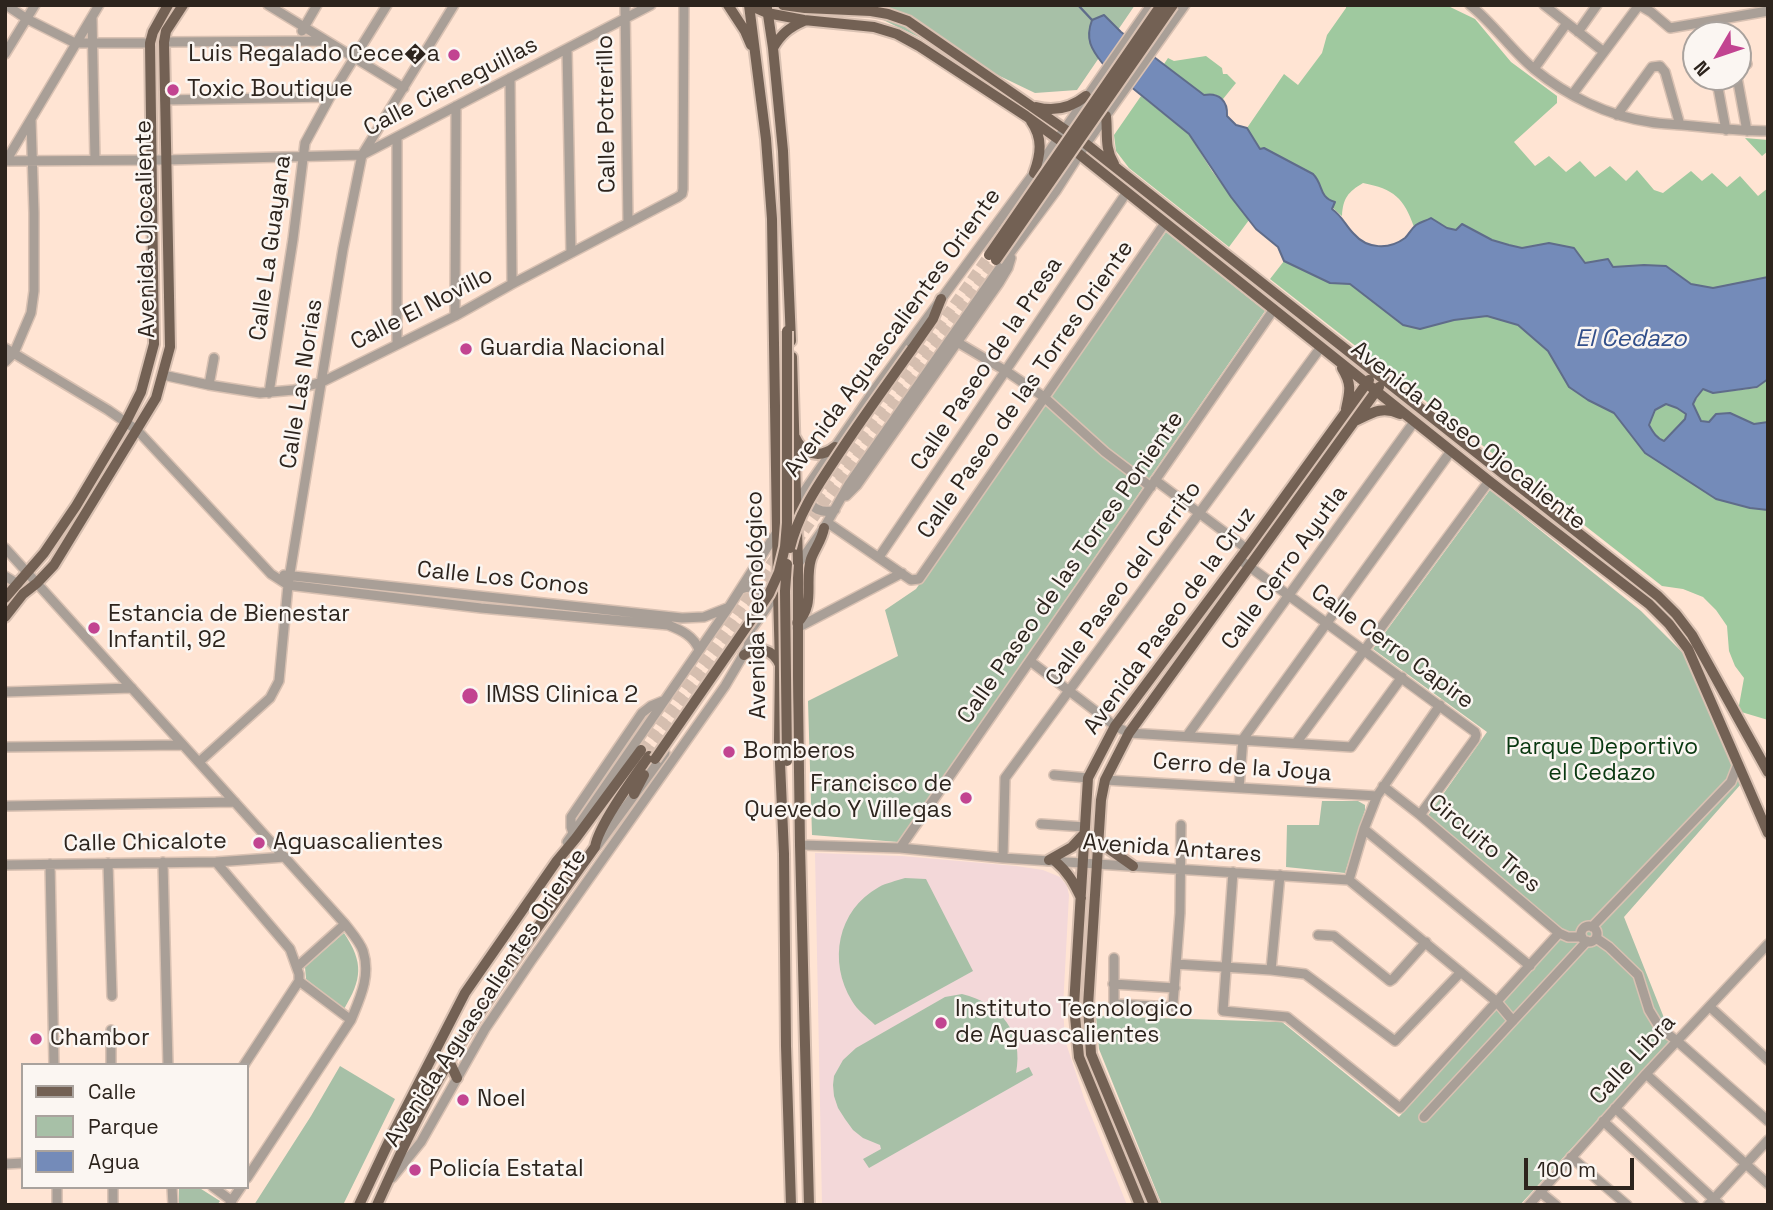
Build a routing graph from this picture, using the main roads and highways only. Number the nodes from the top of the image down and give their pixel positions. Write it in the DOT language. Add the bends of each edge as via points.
graph roads {
  1 [pos="168,5"];
  2 [pos="183,5"];
  3 [pos="728,5"];
  4 [pos="749,5"];
  5 [pos="783,5"];
  6 [pos="1161,5"];
  7 [pos="1173,5"];
  8 [pos="803,7"];
  9 [pos="767,9"];
  10 [pos="804,20"];
  11 [pos="773,48"];
  12 [pos="756,57"];
  13 [pos="1088,93"];
  14 [pos="1028,111"];
  15 [pos="1109,112"];
  16 [pos="1061,134"];
  17 [pos="1121,171"];
  18 [pos="1034,173"];
  19 [pos="789,296"];
  20 [pos="941,299"];
  21 [pos="1336,360"];
  22 [pos="1375,372"];
  23 [pos="1384,379"];
  24 [pos="1366,384"];
  25 [pos="1376,391"];
  26 [pos="1350,417"];
  27 [pos="1412,420"];
  28 [pos="795,435"];
  29 [pos="835,447"];
  30 [pos="826,525"];
  31 [pos="5,598"];
  32 [pos="5,617"];
  33 [pos="797,626"];
  34 [pos="744,655"];
  35 [pos="780,665"];
  36 [pos="648,755"];
  37 [pos="1768,772"];
  38 [pos="634,794"];
  39 [pos="783,825"];
  40 [pos="1085,830"];
  41 [pos="1768,833"];
  42 [pos="1099,842"];
  43 [pos="1133,866"];
  44 [pos="1082,900"];
  45 [pos="449,1061"];
  46 [pos="457,1077"];
  47 [pos="359,1205"];
  48 [pos="377,1205"];
  49 [pos="791,1205"];
  50 [pos="809,1205"];
  51 [pos="1140,1205"];
  52 [pos="1154,1205"];
  1 -- 31 [label="main road, Avenida Ojocaliente" via="150,43 154,344 141,392 76,506"];
  2 -- 32 [label="main road, Avenida Ojocaliente" via="164,42 170,347 163,375 156,398 54,565"];
  3 -- 12 [label="main road"];
  4 -- 9 [label="main road"];
  4 -- 12 [label="main road, Avenida Tecnológico"];
  5 -- 8 [label="main road"];
  6 -- 7 [label="main road, Avenida Aguascalientes Oriente, bridge" via="1051,163 992,258"];
  8 -- 14 [label="main road" via="871,11 908,21"];
  9 -- 10 [label="main road"];
  9 -- 11 [label="main road, Avenida Tecnológico"];
  10 -- 11 [label="main road" via="785,31"];
  10 -- 14 [label="main road" via="897,34"];
  11 -- 19 [label="main road, Avenida Tecnológico"];
  12 -- 35 [label="main road, Avenida Tecnológico" via="772,219"];
  13 -- 14 [label="main road" via="1061,108"];
  14 -- 16 [label="main road"];
  14 -- 18 [label="main road" via="1040,142"];
  15 -- 17 [label="main road" via="1108,151"];
  16 -- 17 [label="main road, Avenida Paseo Ojocaliente" via="1086,144"];
  16 -- 21 [label="main road, Avenida Paseo Ojocaliente" via="1079,154"];
  17 -- 22 [label="main road, Avenida Paseo Ojocaliente"];
  19 -- 28 [label="main road, Avenida Tecnológico"];
  19 -- 36 [label="main road, bridge" via="788,505 779,572 761,606"];
  20 -- 39 [label="main road, bridge" via="933,319 807,501 792,540 785,580 788,816"];
  21 -- 24 [label="main road, Avenida Paseo Ojocaliente"];
  21 -- 26 [label="main road" via="1350,386"];
  22 -- 23 [label="main road, Avenida Paseo Ojocaliente"];
  22 -- 24 [label="main road, Avenida Paseo de la Cruz"];
  23 -- 25 [label="main road, Avenida Paseo de la Cruz"];
  23 -- 37 [label="main road, Avenida Paseo Ojocaliente" via="1676,614"];
  24 -- 25 [label="main road, Avenida Paseo Ojocaliente"];
  24 -- 26 [label="main road, Avenida Paseo de la Cruz"];
  25 -- 26 [label="main road, Avenida Paseo de la Cruz"];
  25 -- 27 [label="main road, Avenida Paseo Ojocaliente"];
  26 -- 27 [label="main road" via="1384,409"];
  26 -- 40 [label="main road, Avenida Paseo de la Cruz" via="1115,726 1088,778"];
  26 -- 42 [label="main road, Avenida Paseo de la Cruz" via="1129,733 1105,780"];
  27 -- 41 [label="main road, Avenida Paseo Ojocaliente" via="1670,624 1688,649"];
  28 -- 29 [label="main road" via="809,453 823,454"];
  28 -- 33 [label="main road, Avenida Tecnológico"];
  30 -- 33 [label="main road" via="810,566 808,604"];
  33 -- 50 [label="main road, Avenida Tecnológico"];
  34 -- 35 [label="main road" via="765,649"];
  35 -- 39 [label="main road, Avenida Tecnológico"];
  36 -- 38 [label="main road"];
  36 -- 45 [label="main road, Avenida Aguascalientes Oriente" via="614,808 598,844"];
  36 -- 47 [label="main road, Avenida Aguascalientes Oriente" via="556,862 465,993"];
  39 -- 49 [label="main road, Avenida Tecnológico"];
  40 -- 44 [label="main road, Avenida Paseo de la Cruz"];
  40 -- 44 [label="main road" via="1052,861 1065,870"];
  42 -- 43 [label="main road"];
  42 -- 52 [label="main road, Avenida Paseo de la Cruz" via="1088,1006 1091,1054"];
  44 -- 51 [label="main road, Avenida Paseo de la Cruz" via="1074,1006 1079,1057"];
  45 -- 46 [label="main road"];
  45 -- 48 [label="main road, Avenida Aguascalientes Oriente"];
}
